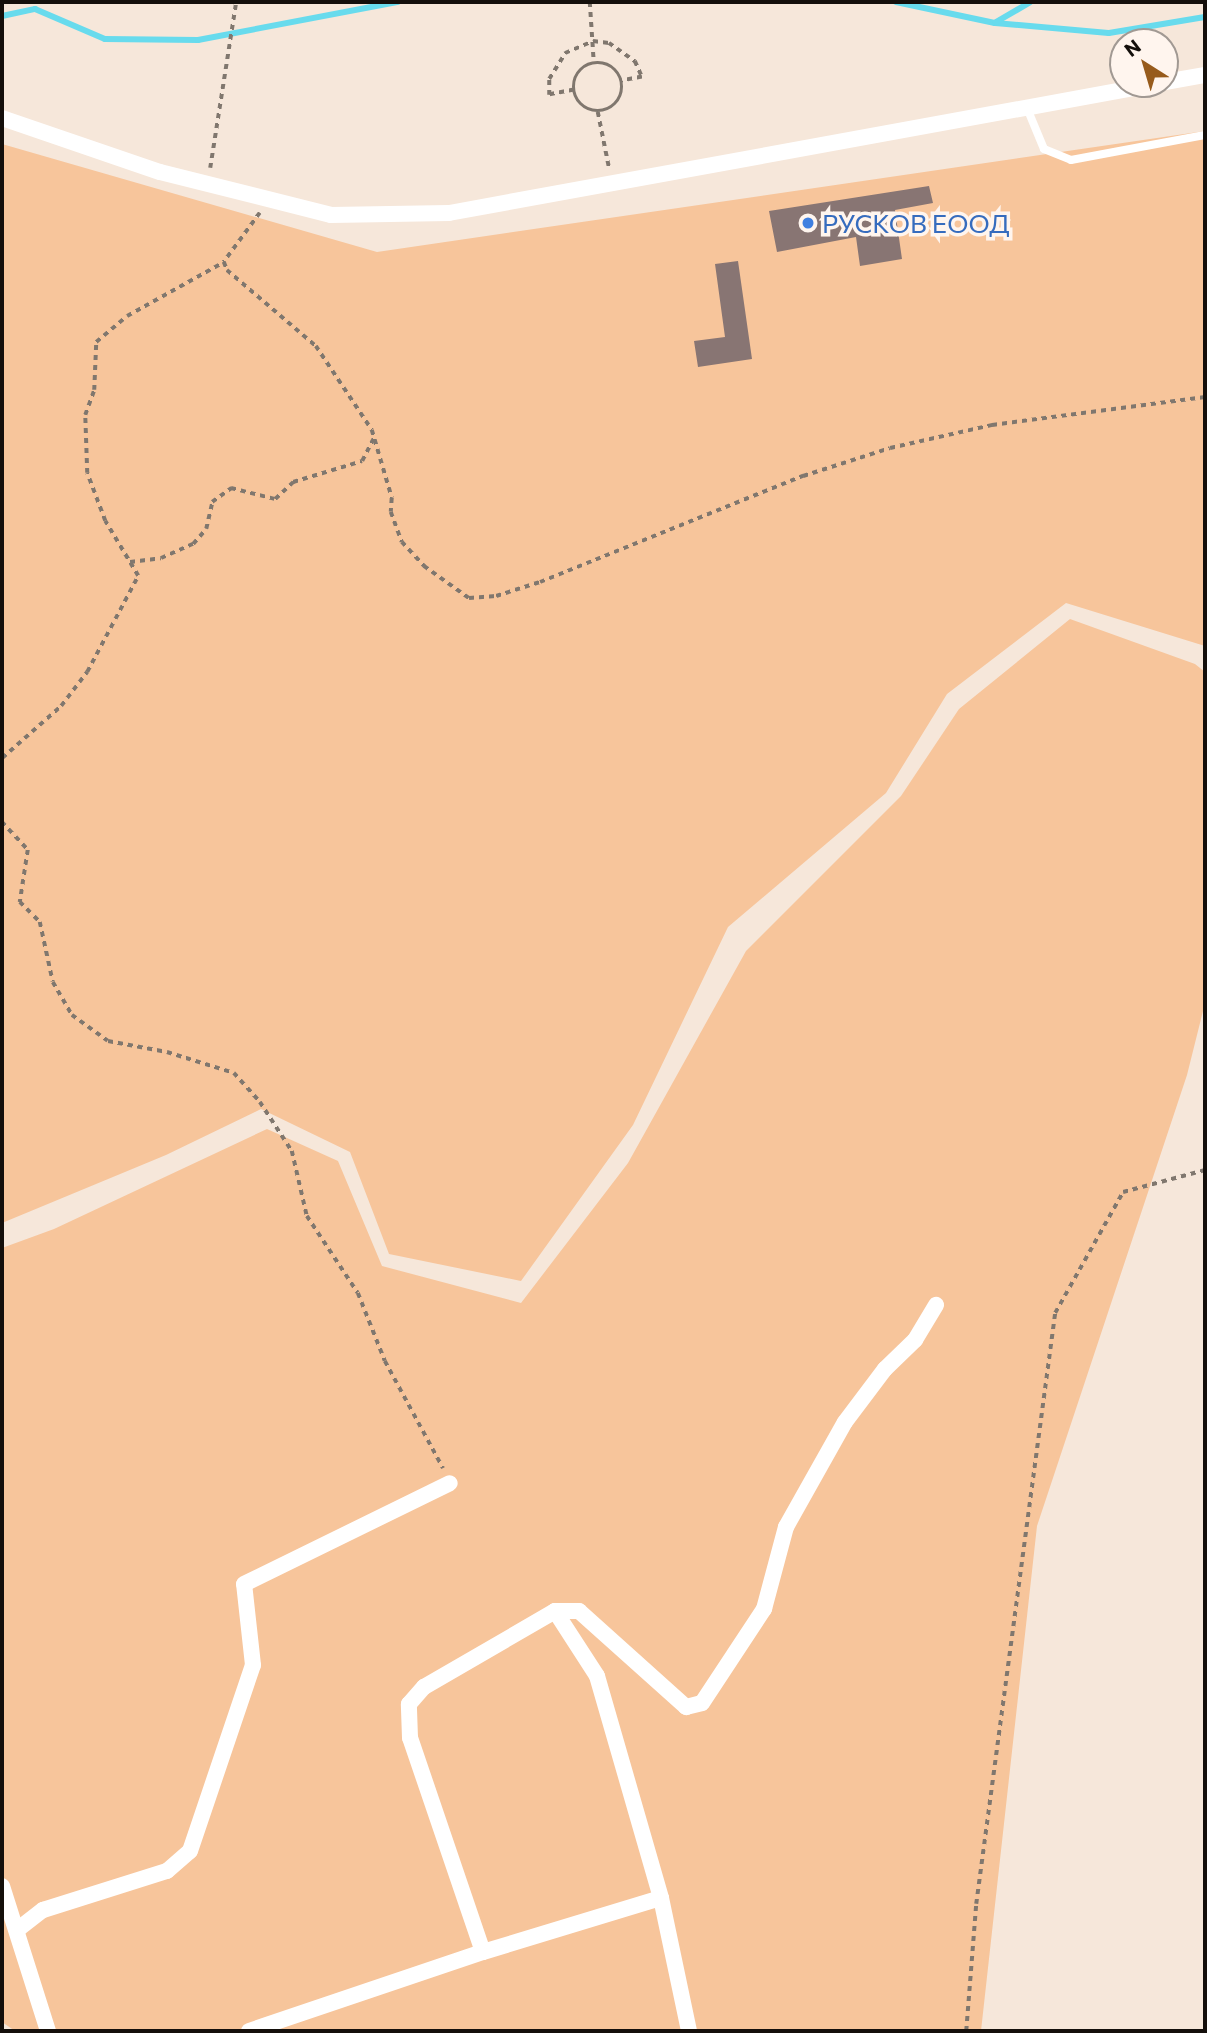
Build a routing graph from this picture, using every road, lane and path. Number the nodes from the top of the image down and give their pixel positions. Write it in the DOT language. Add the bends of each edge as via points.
graph roads {
  1 [pos="236,2"];
  2 [pos="590,2"];
  3 [pos="593,41"];
  4 [pos="594,63"];
  5 [pos="1205,75"];
  6 [pos="1179,80"];
  7 [pos="621,81"];
  8 [pos="574,90"];
  9 [pos="1109,93"];
  10 [pos="1027,108"];
  11 [pos="598,112"];
  12 [pos="2,118"];
  13 [pos="1205,135"];
  14 [pos="607,160"];
  15 [pos="207,184"];
  16 [pos="265,199"];
  17 [pos="224,262"];
  18 [pos="1205,397"];
  19 [pos="374,436"];
  20 [pos="130,562"];
  21 [pos="2,758"];
  22 [pos="2,769"];
  23 [pos="2,786"];
  24 [pos="2,822"];
  25 [pos="1205,1170"];
  26 [pos="936,1305"];
  27 [pos="450,1483"];
  28 [pos="555,1611"];
  29 [pos="2,1886"];
  30 [pos="661,1898"];
  31 [pos="17,1930"];
  32 [pos="483,1952"];
  33 [pos="48,2031"];
  34 [pos="250,2031"];
  35 [pos="689,2031"];
  36 [pos="966,2031"];
  1 -- 15 [label="path"];
  2 -- 3 [label="path"];
  3 -- 4 [label="path"];
  3 -- 7 [label="path" via="609,43 635,61 642,77"];
  3 -- 8 [label="path" via="571,49 555,65 549,95"];
  4 -- 7 [label="path" via="610,66"];
  4 -- 8 [label="path" via="580,71"];
  5 -- 6 [label="street"];
  7 -- 11 [label="path" via="618,101"];
  8 -- 11 [label="path" via="583,107"];
  9 -- 10 [label="street"];
  10 -- 13 [label="lane" via="1044,149 1071,160"];
  10 -- 16 [label="street" via="449,213 331,215"];
  11 -- 14 [label="path"];
  12 -- 15 [label="street"];
  15 -- 16 [label="street"];
  16 -- 17 [label="path" via="242,242"];
  17 -- 19 [label="path" via="242,284 307,334"];
  17 -- 20 [label="path" via="127,316 96,342 94,390 85,415 87,474 105,520"];
  18 -- 19 [label="path" via="992,425 890,448 803,475 540,582 496,596 469,598 424,566 402,542"];
  19 -- 20 [label="path" via="362,461 293,482 275,499 231,488 212,502 206,529 192,544 161,558"];
  20 -- 21 [label="path" via="138,576 87,672 61,706"];
  22 -- 23 [label="path"];
  24 -- 27 [label="path" via="28,850 20,902 40,922 52,982 72,1015 108,1041 167,1052 234,1073 260,1102 292,1151 307,1216 358,1293 385,1361"];
  25 -- 36 [label="path" via="1123,1192 1055,1313 976,1903"];
  26 -- 28 [label="street" via="915,1339 885,1369 845,1422 786,1527 764,1609 702,1703 686,1707 579,1611"];
  27 -- 31 [label="street" via="244,1584 253,1665 190,1852 167,1871 43,1910"];
  28 -- 30 [label="street" via="597,1676"];
  28 -- 32 [label="street" via="424,1687 409,1704 410,1738"];
  29 -- 31 [label="street"];
  30 -- 32 [label="street"];
  30 -- 35 [label="street"];
  31 -- 33 [label="street"];
  32 -- 34 [label="street"];
}
